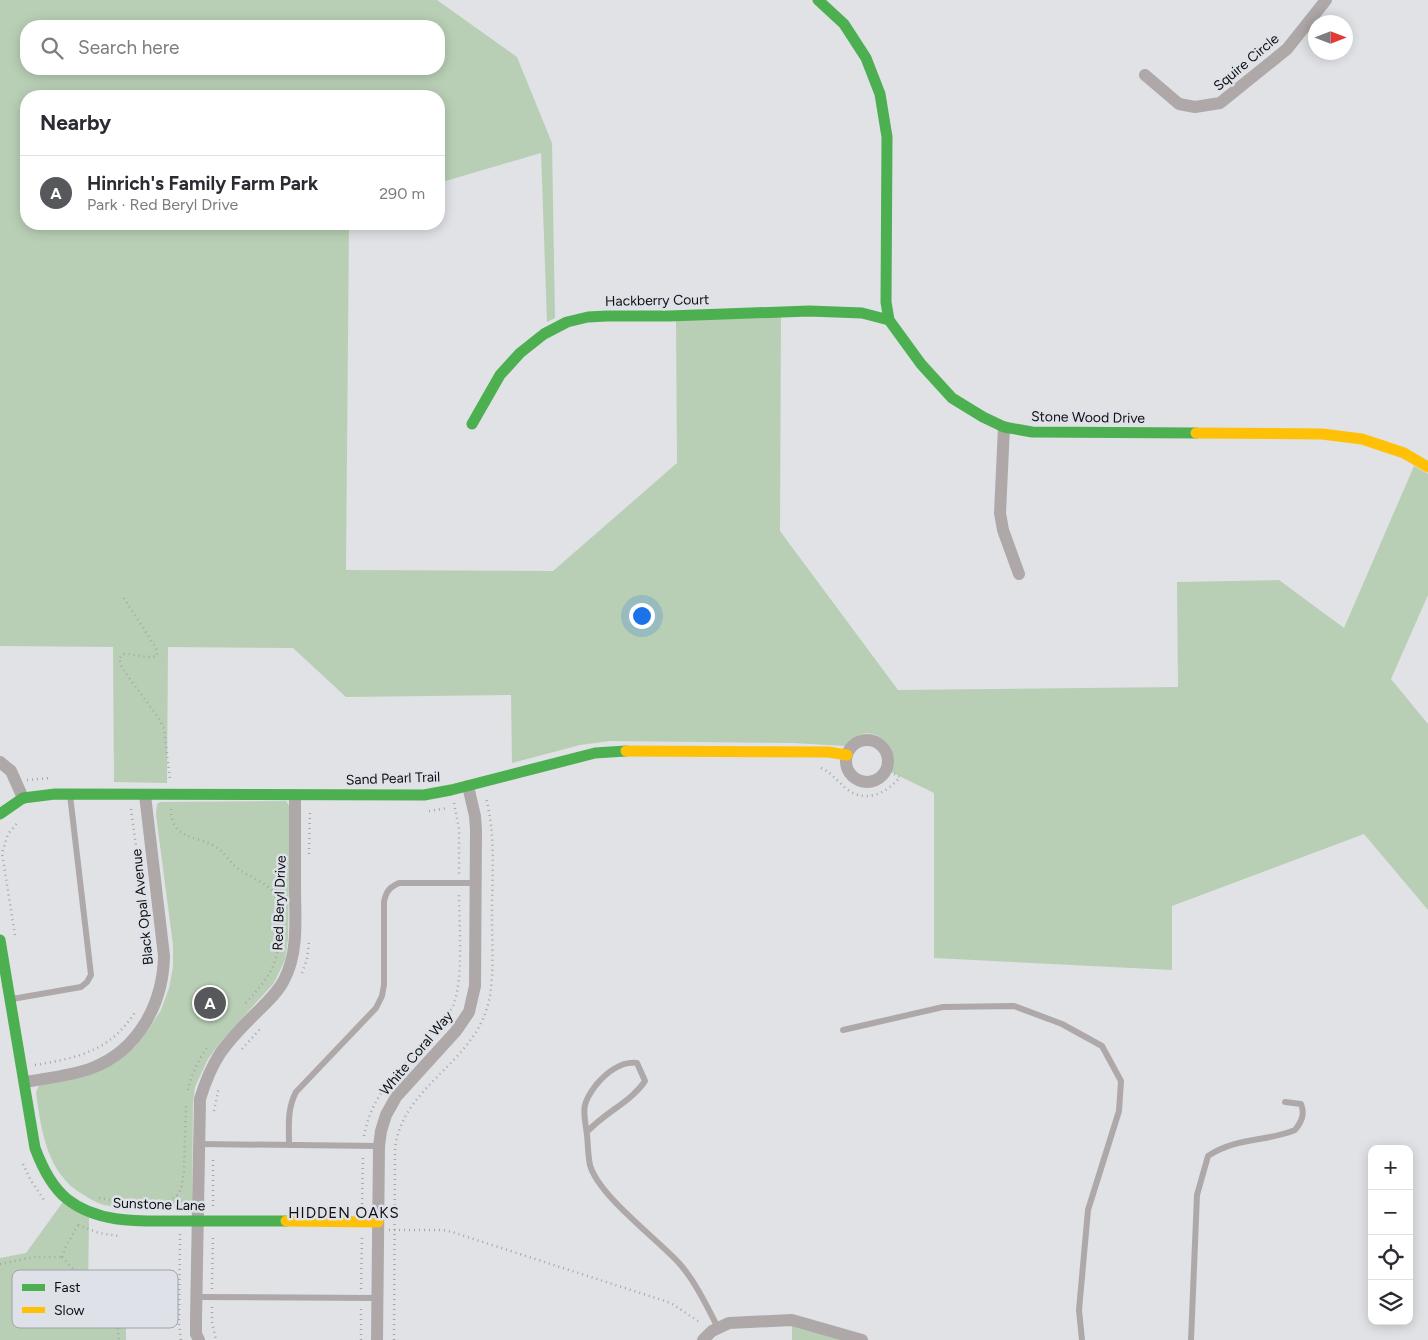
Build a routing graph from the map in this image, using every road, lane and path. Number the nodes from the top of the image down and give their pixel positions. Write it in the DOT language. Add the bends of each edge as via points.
graph roads {
  1 [pos="818,0"];
  2 [pos="1326,0"];
  3 [pos="1145,75"];
  4 [pos="889,320"];
  5 [pos="472,424"];
  6 [pos="1004,427"];
  7 [pos="1428,467"];
  8 [pos="1019,574"];
  9 [pos="124,598"];
  10 [pos="847,756"];
  11 [pos="0,762"];
  12 [pos="819,768"];
  13 [pos="886,770"];
  14 [pos="59,778"];
  15 [pos="162,778"];
  16 [pos="170,778"];
  17 [pos="396,778"];
  18 [pos="424,778"];
  19 [pos="17,784"];
  20 [pos="468,786"];
  21 [pos="451,790"];
  22 [pos="70,794"];
  23 [pos="170,794"];
  24 [pos="130,795"];
  25 [pos="145,795"];
  26 [pos="295,795"];
  27 [pos="309,795"];
  28 [pos="23,798"];
  29 [pos="472,802"];
  30 [pos="455,806"];
  31 [pos="132,811"];
  32 [pos="146,811"];
  33 [pos="170,811"];
  34 [pos="180,811"];
  35 [pos="295,811"];
  36 [pos="426,811"];
  37 [pos="310,812"];
  38 [pos="318,812"];
  39 [pos="0,814"];
  40 [pos="21,819"];
  41 [pos="0,830"];
  42 [pos="8,834"];
  43 [pos="309,861"];
  44 [pos="459,883"];
  45 [pos="475,883"];
  46 [pos="145,914"];
  47 [pos="16,939"];
  48 [pos="309,939"];
  49 [pos="0,940"];
  50 [pos="300,979"];
  51 [pos="11,999"];
  52 [pos="242,1008"];
  53 [pos="136,1010"];
  54 [pos="264,1025"];
  55 [pos="843,1030"];
  56 [pos="211,1042"];
  57 [pos="239,1052"];
  58 [pos="22,1067"];
  59 [pos="25,1082"];
  60 [pos="221,1083"];
  61 [pos="1285,1102"];
  62 [pos="214,1114"];
  63 [pos="587,1132"];
  64 [pos="199,1144"];
  65 [pos="213,1145"];
  66 [pos="289,1145"];
  67 [pos="363,1146"];
  68 [pos="378,1146"];
  69 [pos="21,1159"];
  70 [pos="176,1197"];
  71 [pos="47,1203"];
  72 [pos="87,1212"];
  73 [pos="180,1221"];
  74 [pos="198,1221"];
  75 [pos="213,1221"];
  76 [pos="72,1222"];
  77 [pos="362,1222"];
  78 [pos="78,1225"];
  79 [pos="378,1226"];
  80 [pos="395,1230"];
  81 [pos="122,1236"];
  82 [pos="180,1237"];
  83 [pos="197,1237"];
  84 [pos="212,1237"];
  85 [pos="222,1237"];
  86 [pos="353,1238"];
  87 [pos="362,1238"];
  88 [pos="62,1256"];
  89 [pos="0,1264"];
  90 [pos="73,1270"];
  91 [pos="196,1297"];
  92 [pos="212,1297"];
  93 [pos="361,1298"];
  94 [pos="377,1298"];
  95 [pos="711,1333"];
  96 [pos="181,1340"];
  97 [pos="199,1340"];
  98 [pos="216,1340"];
  99 [pos="361,1340"];
  100 [pos="377,1340"];
  101 [pos="394,1340"];
  102 [pos="862,1340"];
  103 [pos="1082,1340"];
  104 [pos="1191,1340"];
  1 -- 4 [label="street, Stone Wood Drive" via="848,30 866,58 880,94 887,137 886,302"];
  2 -- 3 [label="street, Squire Circle" via="1287,49 1220,103 1195,107 1180,104"];
  4 -- 5 [label="street, Hackberry Court" via="862,313 809,311 607,316 567,322 520,352 500,376"];
  4 -- 6 [label="street, Stone Wood Drive" via="921,364 952,398"];
  6 -- 7 [label="street, Stone Wood Drive" via="1032,432 1322,434 1362,439 1404,453"];
  6 -- 8 [label="street" via="1000,513"];
  9 -- 16 [label="path" via="156,648 157,656 124,654 119,658 122,668 164,729"];
  10 -- 13 [label="street" via="848,768 862,781 874,781"];
  10 -- 13 [label="street" via="850,749 862,741 876,742 886,752"];
  10 -- 20 [label="street, Sand Pearl Trail" via="828,752 609,751"];
  11 -- 19 [label="street" via="11,771"];
  12 -- 13 [label="path" via="848,790 868,796 884,792 900,777"];
  14 -- 19 [label="path" via="30,779"];
  15 -- 16 [label="path"];
  16 -- 23 [label="path"];
  17 -- 18 [label="path"];
  19 -- 28 [label="street"];
  20 -- 21 [label="street, Sand Pearl Trail"];
  20 -- 29 [label="street, White Coral Way"];
  21 -- 27 [label="street, Sand Pearl Trail" via="424,795"];
  21 -- 30 [label="path"];
  22 -- 24 [label="street, Sand Pearl Trail"];
  22 -- 28 [label="street, Sand Pearl Trail"];
  22 -- 51 [label="lane" via="92,975 81,987"];
  23 -- 25 [label="street, Sand Pearl Trail"];
  23 -- 26 [label="street, Sand Pearl Trail"];
  23 -- 33 [label="path"];
  24 -- 25 [label="street, Sand Pearl Trail"];
  24 -- 31 [label="path"];
  25 -- 32 [label="street, Black Opal Avenue"];
  26 -- 27 [label="street, Sand Pearl Trail"];
  26 -- 35 [label="street, Red Beryl Drive"];
  27 -- 37 [label="path"];
  28 -- 39 [label="street, Sand Pearl Trail"];
  29 -- 45 [label="street, White Coral Way" via="476,830"];
  29 -- 80 [label="path" via="486,798 492,830 489,998 473,1037 415,1100 403,1119 395,1148"];
  30 -- 36 [label="path"];
  30 -- 44 [label="path" via="459,829"];
  31 -- 32 [label="path"];
  31 -- 46 [label="path"];
  32 -- 59 [label="street, Black Opal Avenue" via="164,956 161,989 150,1017 124,1049 94,1067"];
  33 -- 34 [label="path"];
  33 -- 52 [label="path" via="175,827 184,835 223,851 235,867 264,884 279,899 277,958 267,980"];
  35 -- 37 [label="path"];
  35 -- 64 [label="street, Red Beryl Drive" via="295,935 290,966 284,981 213,1063 200,1099"];
  37 -- 38 [label="path"];
  37 -- 43 [label="path"];
  40 -- 42 [label="path"];
  41 -- 42 [label="path"];
  42 -- 47 [label="path" via="2,863"];
  44 -- 45 [label="lane"];
  44 -- 66 [label="lane" via="400,883 391,886 384,902 382,996 376,1008 296,1092 289,1112"];
  44 -- 67 [label="path" via="458,983 453,1005 444,1021 382,1089 370,1112"];
  45 -- 68 [label="street, White Coral Way" via="475,986 469,1012 456,1031 396,1097 386,1115"];
  48 -- 50 [label="path"];
  49 -- 51 [label="street, Sunstone Lane"];
  51 -- 58 [label="street, Sunstone Lane"];
  53 -- 58 [label="path" via="117,1034 90,1052"];
  54 -- 57 [label="path"];
  55 -- 103 [label="lane" via="943,1007 1014,1006 1062,1024 1102,1046 1121,1081 1119,1111 1088,1210 1079,1310"];
  56 -- 70 [label="path" via="190,1080 185,1114 183,1180"];
  58 -- 59 [label="street, Sunstone Lane"];
  59 -- 72 [label="street, Sunstone Lane" via="39,1161 64,1196"];
  60 -- 62 [label="path"];
  61 -- 104 [label="lane" via="1301,1104 1302,1118 1296,1130 1243,1141 1220,1148 1208,1156 1197,1195"];
  63 -- 63 [label="lane" via="640,1088 645,1081 637,1062 613,1069 586,1098"];
  63 -- 95 [label="lane" via="590,1166 600,1186 680,1264 702,1297"];
  64 -- 65 [label="lane"];
  64 -- 74 [label="street, Red Beryl Drive"];
  65 -- 66 [label="lane"];
  65 -- 75 [label="path"];
  66 -- 67 [label="lane"];
  67 -- 68 [label="lane"];
  67 -- 77 [label="path"];
  68 -- 79 [label="street, White Coral Way"];
  69 -- 71 [label="path"];
  70 -- 72 [label="path" via="162,1203 97,1197"];
  70 -- 73 [label="path" via="180,1204"];
  72 -- 73 [label="street, Sunstone Lane" via="124,1220"];
  72 -- 78 [label="path"];
  73 -- 74 [label="street, Sunstone Lane"];
  73 -- 82 [label="path"];
  74 -- 75 [label="street, Sunstone Lane"];
  74 -- 83 [label="street, Red Beryl Drive"];
  75 -- 77 [label="street, Sunstone Lane"];
  75 -- 84 [label="path"];
  76 -- 78 [label="path"];
  77 -- 79 [label="street, Sunstone Lane"];
  77 -- 87 [label="path"];
  78 -- 81 [label="path" via="99,1233"];
  78 -- 88 [label="path"];
  79 -- 80 [label="path"];
  79 -- 94 [label="street, White Coral Way"];
  80 -- 95 [label="path" via="452,1232 671,1303"];
  80 -- 101 [label="path"];
  82 -- 83 [label="path"];
  82 -- 96 [label="path"];
  83 -- 84 [label="path"];
  83 -- 91 [label="street, Red Beryl Drive"];
  84 -- 85 [label="path"];
  84 -- 92 [label="path"];
  86 -- 87 [label="path"];
  87 -- 93 [label="path"];
  88 -- 89 [label="path" via="34,1257"];
  88 -- 90 [label="path"];
  91 -- 92 [label="lane"];
  91 -- 97 [label="street, Red Beryl Drive" via="196,1334"];
  92 -- 93 [label="lane"];
  92 -- 98 [label="path"];
  93 -- 94 [label="lane"];
  93 -- 99 [label="path"];
  94 -- 100 [label="street, White Coral Way"];
  95 -- 102 [label="street" via="729,1323 792,1320"];
}
